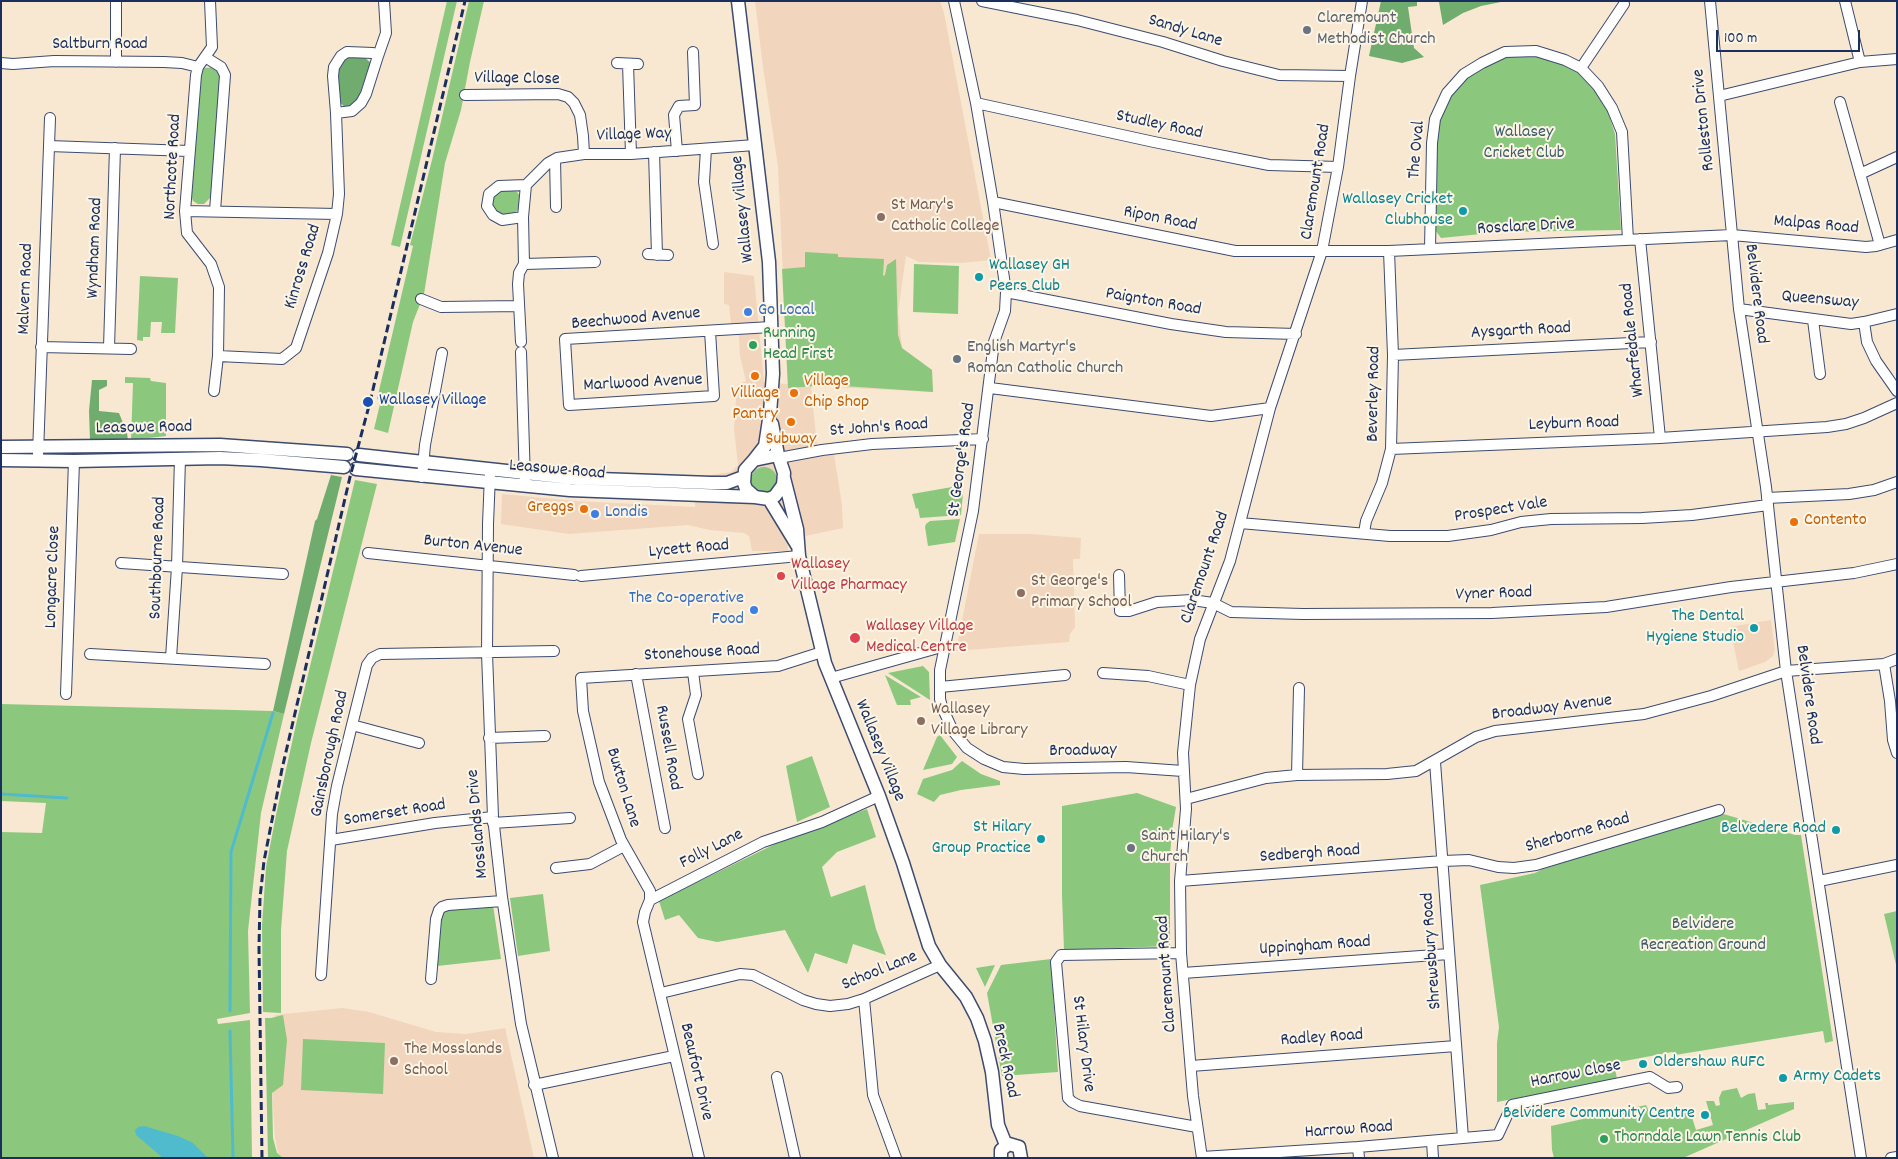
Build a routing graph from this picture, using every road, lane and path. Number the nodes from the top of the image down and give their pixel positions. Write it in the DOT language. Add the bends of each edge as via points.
graph roads {
  1 [pos="116,1"];
  2 [pos="210,1"];
  3 [pos="384,1"];
  4 [pos="738,1"];
  5 [pos="954,1"];
  6 [pos="982,1"];
  7 [pos="1362,1"];
  8 [pos="1710,1"];
  9 [pos="1845,1"];
  10 [pos="1624,4"];
  11 [pos="693,52"];
  12 [pos="378,56"];
  13 [pos="205,57"];
  14 [pos="1897,59"];
  15 [pos="116,62"];
  16 [pos="1860,62"];
  17 [pos="1,63"];
  18 [pos="617,63"];
  19 [pos="198,67"];
  20 [pos="1581,68"];
  21 [pos="1350,76"];
  22 [pos="465,95"];
  23 [pos="1719,96"];
  24 [pos="1840,102"];
  25 [pos="976,103"];
  26 [pos="336,113"];
  27 [pos="50,118"];
  28 [pos="755,145"];
  29 [pos="49,146"];
  30 [pos="115,148"];
  31 [pos="706,149"];
  32 [pos="189,151"];
  33 [pos="677,151"];
  34 [pos="654,152"];
  35 [pos="584,154"];
  36 [pos="632,154"];
  37 [pos="1897,157"];
  38 [pos="555,159"];
  39 [pos="1338,168"];
  40 [pos="1860,174"];
  41 [pos="526,185"];
  42 [pos="993,202"];
  43 [pos="556,207"];
  44 [pos="186,211"];
  45 [pos="215,211"];
  46 [pos="337,214"];
  47 [pos="523,217"];
  48 [pos="1732,235"];
  49 [pos="1640,239"];
  50 [pos="1628,240"];
  51 [pos="1897,240"];
  52 [pos="713,244"];
  53 [pos="1880,245"];
  54 [pos="1430,249"];
  55 [pos="1322,251"];
  56 [pos="1389,251"];
  57 [pos="658,254"];
  58 [pos="595,262"];
  59 [pos="524,264"];
  60 [pos="1006,292"];
  61 [pos="421,299"];
  62 [pos="519,306"];
  63 [pos="1740,309"];
  64 [pos="1897,314"];
  65 [pos="1813,320"];
  66 [pos="1864,322"];
  67 [pos="771,327"];
  68 [pos="710,330"];
  69 [pos="1296,334"];
  70 [pos="1651,342"];
  71 [pos="41,347"];
  72 [pos="109,348"];
  73 [pos="131,349"];
  74 [pos="442,353"];
  75 [pos="1393,355"];
  76 [pos="218,356"];
  77 [pos="1820,374"];
  78 [pos="990,388"];
  79 [pos="214,391"];
  80 [pos="1897,391"];
  81 [pos="1897,403"];
  82 [pos="570,405"];
  83 [pos="1270,408"];
  84 [pos="770,413"];
  85 [pos="1757,431"];
  86 [pos="1660,438"];
  87 [pos="983,439"];
  88 [pos="1,447"];
  89 [pos="1391,449"];
  90 [pos="38,454"];
  91 [pos="778,456"];
  92 [pos="180,458"];
  93 [pos="1,460"];
  94 [pos="754,460"];
  95 [pos="74,461"];
  96 [pos="423,462"];
  97 [pos="490,470"];
  98 [pos="422,477"];
  99 [pos="743,477"];
  100 [pos="784,478"];
  101 [pos="525,479"];
  102 [pos="1897,482"];
  103 [pos="490,483"];
  104 [pos="755,497"];
  105 [pos="769,499"];
  106 [pos="1768,501"];
  107 [pos="1240,523"];
  108 [pos="1364,533"];
  109 [pos="798,551"];
  110 [pos="368,553"];
  111 [pos="120,563"];
  112 [pos="1897,564"];
  113 [pos="488,565"];
  114 [pos="177,567"];
  115 [pos="283,574"];
  116 [pos="578,575"];
  117 [pos="1119,575"];
  118 [pos="1776,581"];
  119 [pos="1213,603"];
  120 [pos="945,646"];
  121 [pos="554,650"];
  122 [pos="822,652"];
  123 [pos="487,653"];
  124 [pos="90,654"];
  125 [pos="171,658"];
  126 [pos="1897,659"];
  127 [pos="265,664"];
  128 [pos="1884,664"];
  129 [pos="1786,671"];
  130 [pos="693,672"];
  131 [pos="1103,673"];
  132 [pos="636,674"];
  133 [pos="1065,675"];
  134 [pos="582,678"];
  135 [pos="831,678"];
  136 [pos="1190,685"];
  137 [pos="940,687"];
  138 [pos="1299,688"];
  139 [pos="66,694"];
  140 [pos="352,725"];
  141 [pos="545,736"];
  142 [pos="489,738"];
  143 [pos="419,743"];
  144 [pos="1897,752"];
  145 [pos="1435,762"];
  146 [pos="1184,771"];
  147 [pos="698,774"];
  148 [pos="1297,775"];
  149 [pos="879,796"];
  150 [pos="1186,799"];
  151 [pos="1719,810"];
  152 [pos="570,818"];
  153 [pos="493,820"];
  154 [pos="665,828"];
  155 [pos="331,840"];
  156 [pos="624,846"];
  157 [pos="1443,861"];
  158 [pos="1897,865"];
  159 [pos="556,868"];
  160 [pos="1180,881"];
  161 [pos="1819,881"];
  162 [pos="650,900"];
  163 [pos="502,901"];
  164 [pos="1181,953"];
  165 [pos="1449,954"];
  166 [pos="940,965"];
  167 [pos="1183,973"];
  168 [pos="321,975"];
  169 [pos="431,979"];
  170 [pos="661,993"];
  171 [pos="864,999"];
  172 [pos="1456,1046"];
  173 [pos="674,1056"];
  174 [pos="1191,1066"];
  175 [pos="777,1077"];
  176 [pos="534,1085"];
  177 [pos="1677,1087"];
  178 [pos="1197,1127"];
  179 [pos="1498,1135"];
  180 [pos="1463,1138"];
  181 [pos="1432,1141"];
  182 [pos="1006,1145"];
  183 [pos="1359,1152"];
  184 [pos="1897,1157"];
  185 [pos="552,1158"];
  186 [pos="699,1158"];
  187 [pos="795,1158"];
  188 [pos="896,1158"];
  189 [pos="1001,1158"];
  190 [pos="1021,1158"];
  191 [pos="1202,1158"];
  192 [pos="1433,1158"];
  193 [pos="1860,1158"];
  194 [pos="1891,1158"];
  1 -- 15 [label="street"];
  2 -- 13 [label="street, Northcote Road" via="212,47"];
  3 -- 12 [label="street" via="386,33"];
  4 -- 28 [label="main road, Wallasey Village"];
  5 -- 25 [label="street, St George's Road"];
  6 -- 21 [label="street, Sandy Lane" via="1077,20 1279,75"];
  7 -- 21 [label="street, Claremount Road"];
  8 -- 23 [label="street, Rolleston Drive"];
  9 -- 16 [label="street"];
  10 -- 20 [label="street"];
  11 -- 33 [label="street" via="695,105 679,106 674,115"];
  12 -- 26 [label="street" via="361,103 352,111"];
  12 -- 26 [label="street, Kinross Road" via="354,52 341,56 334,66 333,76"];
  13 -- 19 [label="street, Northcote Road"];
  13 -- 45 [label="street" via="221,67 225,75"];
  14 -- 16 [label="street"];
  15 -- 17 [label="street, Saltburn Road"];
  15 -- 19 [label="street, Saltburn Road" via="182,63"];
  16 -- 23 [label="street"];
  18 -- 36 [label="street" via="633,64"];
  19 -- 32 [label="street, Northcote Road"];
  20 -- 50 [label="street, The Oval" via="1598,86 1622,132"];
  20 -- 54 [label="street, The Oval" via="1536,51 1505,52 1464,74 1447,93 1436,119 1432,143"];
  21 -- 39 [label="street, Claremount Road"];
  22 -- 35 [label="street, Village Close" via="558,94 568,97 580,115"];
  23 -- 48 [label="street, Rolleston Drive"];
  24 -- 40 [label="street"];
  25 -- 39 [label="street, Studley Road" via="1269,165"];
  25 -- 42 [label="street, St George's Road"];
  26 -- 46 [label="street, Kinross Road"];
  27 -- 29 [label="street, Malvern Road"];
  28 -- 31 [label="street, Village Way"];
  28 -- 67 [label="main road, Wallasey Village" via="769,262"];
  29 -- 30 [label="street"];
  29 -- 71 [label="street, Malvern Road"];
  30 -- 32 [label="street"];
  30 -- 72 [label="street, Wyndham Road"];
  31 -- 33 [label="street, Village Way"];
  31 -- 52 [label="street" via="704,182"];
  32 -- 44 [label="street, Northcote Road"];
  33 -- 34 [label="street, Village Way"];
  34 -- 36 [label="street, Village Way"];
  34 -- 57 [label="street"];
  35 -- 36 [label="street, Village Way"];
  35 -- 38 [label="street, Village Way"];
  37 -- 40 [label="street"];
  38 -- 41 [label="street, Village Way"];
  38 -- 43 [label="street"];
  39 -- 55 [label="street, Claremount Road"];
  40 -- 53 [label="street"];
  41 -- 47 [label="street"];
  41 -- 47 [label="street" via="499,186 489,194 487,206 502,220"];
  42 -- 55 [label="street, Ripon Road" via="1235,251"];
  42 -- 60 [label="street, St George's Road"];
  44 -- 45 [label="street"];
  44 -- 76 [label="street, Northcote Road" via="188,233 212,264 219,287"];
  45 -- 46 [label="street"];
  46 -- 76 [label="street, Kinross Road" via="328,253 296,348 282,359"];
  47 -- 59 [label="street"];
  48 -- 49 [label="street, Rosclare Drive"];
  48 -- 53 [label="street, Malpas Road" via="1866,247"];
  48 -- 63 [label="street, Belvidere Road"];
  49 -- 50 [label="street, Rosclare Drive"];
  49 -- 70 [label="street, Wharfedale Road"];
  50 -- 54 [label="street, Rosclare Drive"];
  51 -- 53 [label="street, Malpas Road"];
  54 -- 56 [label="street, Rosclare Drive"];
  55 -- 56 [label="street, Rosclare Drive"];
  55 -- 69 [label="street, Claremount Road"];
  56 -- 75 [label="street, Beverley Road"];
  58 -- 59 [label="street"];
  59 -- 62 [label="street" via="519,273"];
  60 -- 69 [label="street, Paignton Road" via="1180,326 1226,332"];
  60 -- 78 [label="street, St George's Road" via="1006,310 994,342"];
  61 -- 62 [label="street" via="441,307"];
  62 -- 101 [label="street"];
  63 -- 65 [label="street, Queensway"];
  63 -- 85 [label="street, Belvidere Road"];
  64 -- 66 [label="street, Queensway"];
  65 -- 66 [label="street, Queensway" via="1851,324"];
  65 -- 77 [label="street"];
  66 -- 80 [label="street" via="1867,342 1876,361"];
  67 -- 68 [label="street, Beechwood Avenue"];
  67 -- 84 [label="main road, Wallasey Village" via="773,374"];
  68 -- 82 [label="street, Marlwood Avenue" via="714,396"];
  68 -- 82 [label="street, Beechwood Avenue" via="565,339"];
  69 -- 83 [label="street, Claremount Road"];
  70 -- 75 [label="street, Aysgarth Road"];
  70 -- 86 [label="street, Wharfedale Road"];
  71 -- 72 [label="street"];
  71 -- 90 [label="street, Malvern Road"];
  72 -- 73 [label="street"];
  74 -- 96 [label="street"];
  75 -- 89 [label="street, Beverley Road"];
  76 -- 79 [label="street, Northcote Road"];
  78 -- 83 [label="street" via="1211,416"];
  78 -- 87 [label="street, St George's Road"];
  81 -- 85 [label="street, Leyburn Road" via="1846,424"];
  83 -- 107 [label="street, Claremount Road"];
  84 -- 91 [label="main road, Wallasey Village"];
  84 -- 94 [label="main road, Wallasey Village" via="765,446"];
  85 -- 86 [label="street, Leyburn Road"];
  85 -- 106 [label="street, Belvidere Road"];
  86 -- 89 [label="street, Leyburn Road"];
  87 -- 91 [label="street, St John's Road" via="872,444"];
  87 -- 120 [label="street, St George's Road" via="972,519"];
  88 -- 90 [label="main road, Leasowe Road"];
  89 -- 108 [label="street, Beverley Road"];
  90 -- 93 [label="main road, Leasowe Road"];
  90 -- 95 [label="main road, Leasowe Road"];
  90 -- 96 [label="main road, Leasowe Road" via="220,445"];
  91 -- 94 [label="main road"];
  91 -- 100 [label="main road"];
  92 -- 95 [label="main road, Leasowe Road"];
  92 -- 98 [label="main road, Leasowe Road" via="261,460"];
  92 -- 114 [label="street, Southbourne Road"];
  94 -- 99 [label="main road"];
  95 -- 139 [label="street, Longacre Close"];
  96 -- 97 [label="main road, Leasowe Road"];
  96 -- 98 [label="street"];
  97 -- 101 [label="main road, Leasowe Road"];
  97 -- 103 [label="street, Mosslands Drive"];
  98 -- 103 [label="main road, Leasowe Road"];
  99 -- 101 [label="main road, Leasowe Road" via="727,483"];
  99 -- 104 [label="main road" via="746,489"];
  100 -- 105 [label="main road" via="780,491"];
  100 -- 109 [label="main road, Wallasey Village" via="796,522"];
  101 -- 103 [label="main road, Leasowe Road"];
  101 -- 104 [label="main road, Leasowe Road" via="570,490"];
  102 -- 106 [label="street, Prospect Vale" via="1849,494"];
  103 -- 113 [label="street, Mosslands Drive"];
  104 -- 105 [label="main road"];
  105 -- 109 [label="main road, Wallasey Village"];
  106 -- 108 [label="street, Prospect Vale" via="1692,515 1521,522 1448,536"];
  106 -- 118 [label="street, Belvidere Road"];
  107 -- 108 [label="street, Prospect Vale"];
  107 -- 119 [label="street, Claremount Road" via="1230,562"];
  109 -- 116 [label="street, Lycett Road"];
  109 -- 122 [label="main road, Wallasey Village"];
  110 -- 113 [label="street, Burton Avenue"];
  111 -- 114 [label="street"];
  112 -- 118 [label="street, Vyner Road" via="1854,573"];
  113 -- 116 [label="street, Burton Avenue"];
  113 -- 123 [label="street, Mosslands Drive"];
  114 -- 115 [label="street"];
  114 -- 125 [label="street, Southbourne Road"];
  117 -- 119 [label="street, Vyner Road" via="1120,611 1129,612 1157,602 1192,600"];
  118 -- 119 [label="street, Vyner Road" via="1606,607 1492,613 1231,612"];
  118 -- 129 [label="street, Belvidere Road"];
  119 -- 136 [label="street, Claremount Road" via="1200,639"];
  120 -- 135 [label="street"];
  120 -- 137 [label="street, St George's Road"];
  121 -- 123 [label="street"];
  122 -- 130 [label="street, Stonehouse Road" via="778,666"];
  122 -- 135 [label="main road, Wallasey Village"];
  123 -- 140 [label="street, Gainsborough Road" via="380,654 372,658 367,665"];
  123 -- 142 [label="street, Mosslands Drive"];
  124 -- 125 [label="street"];
  125 -- 127 [label="street"];
  126 -- 128 [label="street, Broadway Avenue"];
  128 -- 129 [label="street, Broadway Avenue"];
  128 -- 144 [label="street"];
  129 -- 145 [label="street, Broadway Avenue" via="1644,714 1495,731 1476,737"];
  129 -- 161 [label="street, Belvidere Road"];
  130 -- 132 [label="street, Stonehouse Road"];
  130 -- 147 [label="street" via="696,695 688,719"];
  131 -- 136 [label="street" via="1148,676"];
  132 -- 134 [label="street, Stonehouse Road"];
  132 -- 154 [label="street, Russell Road"];
  133 -- 137 [label="street"];
  134 -- 156 [label="street, Buxton Lane" via="583,711 599,782"];
  135 -- 149 [label="main road, Wallasey Village"];
  136 -- 146 [label="street, Claremount Road"];
  137 -- 146 [label="street, Broadway" via="942,707 953,731 967,748 1003,767 1126,767"];
  138 -- 148 [label="street"];
  140 -- 143 [label="street"];
  140 -- 155 [label="street, Gainsborough Road" via="337,786"];
  141 -- 142 [label="street"];
  142 -- 153 [label="street, Mosslands Drive"];
  145 -- 148 [label="street, Broadway Avenue" via="1406,772"];
  145 -- 157 [label="street, Shrewsbury Road"];
  146 -- 150 [label="street, Claremount Road"];
  148 -- 150 [label="street, Broadway Avenue" via="1266,778"];
  149 -- 162 [label="street, Folly Lane" via="822,822 763,842"];
  149 -- 166 [label="main road, Wallasey Village" via="929,946"];
  150 -- 160 [label="street, Claremount Road"];
  151 -- 157 [label="street, Sherborne Road" via="1536,865 1514,868 1469,860"];
  152 -- 153 [label="street, Somerset Road"];
  153 -- 155 [label="street, Somerset Road" via="435,824"];
  153 -- 163 [label="street, Mosslands Drive"];
  155 -- 168 [label="street, Gainsborough Road"];
  156 -- 159 [label="street" via="590,864"];
  156 -- 162 [label="street, Buxton Lane" via="650,891"];
  157 -- 160 [label="street, Sedbergh Road"];
  157 -- 165 [label="street, Shrewsbury Road"];
  158 -- 161 [label="street"];
  160 -- 164 [label="street, Claremount Road"];
  161 -- 193 [label="street, Belvidere Road"];
  162 -- 170 [label="street" via="643,922"];
  163 -- 169 [label="street" via="448,905 439,910"];
  163 -- 176 [label="street, Mosslands Drive"];
  164 -- 167 [label="street, Claremount Road"];
  164 -- 178 [label="street, St Hilary Drive" via="1061,956 1056,962 1068,1098 1080,1106"];
  165 -- 167 [label="street, Uppingham Road"];
  165 -- 172 [label="street, Shrewsbury Road"];
  166 -- 171 [label="street, School Lane"];
  166 -- 182 [label="main road, Breck Road" via="966,997 977,1018 992,1072 998,1124"];
  167 -- 174 [label="street, Claremount Road"];
  170 -- 171 [label="street, School Lane" via="740,974 753,975 816,1004 830,1006"];
  170 -- 173 [label="street, Beaufort Drive"];
  171 -- 188 [label="street" via="874,1096"];
  172 -- 174 [label="street, Radley Road"];
  172 -- 180 [label="street, Shrewsbury Road"];
  173 -- 176 [label="street"];
  173 -- 186 [label="street, Beaufort Drive"];
  174 -- 178 [label="street, Claremount Road"];
  175 -- 187 [label="street"];
  176 -- 185 [label="street, Mosslands Drive"];
  177 -- 179 [label="street, Harrow Close" via="1668,1088 1650,1077 1512,1105"];
  178 -- 191 [label="street, Claremount Road"];
  179 -- 180 [label="street, Harrow Road"];
  180 -- 181 [label="street, Harrow Road"];
  181 -- 183 [label="street, Harrow Road"];
  181 -- 192 [label="street"];
  182 -- 189 [label="main road" via="1001,1150"];
  182 -- 190 [label="main road" via="1019,1147"];
  183 -- 191 [label="street, Harrow Road"];
  184 -- 194 [label="street"];
}
